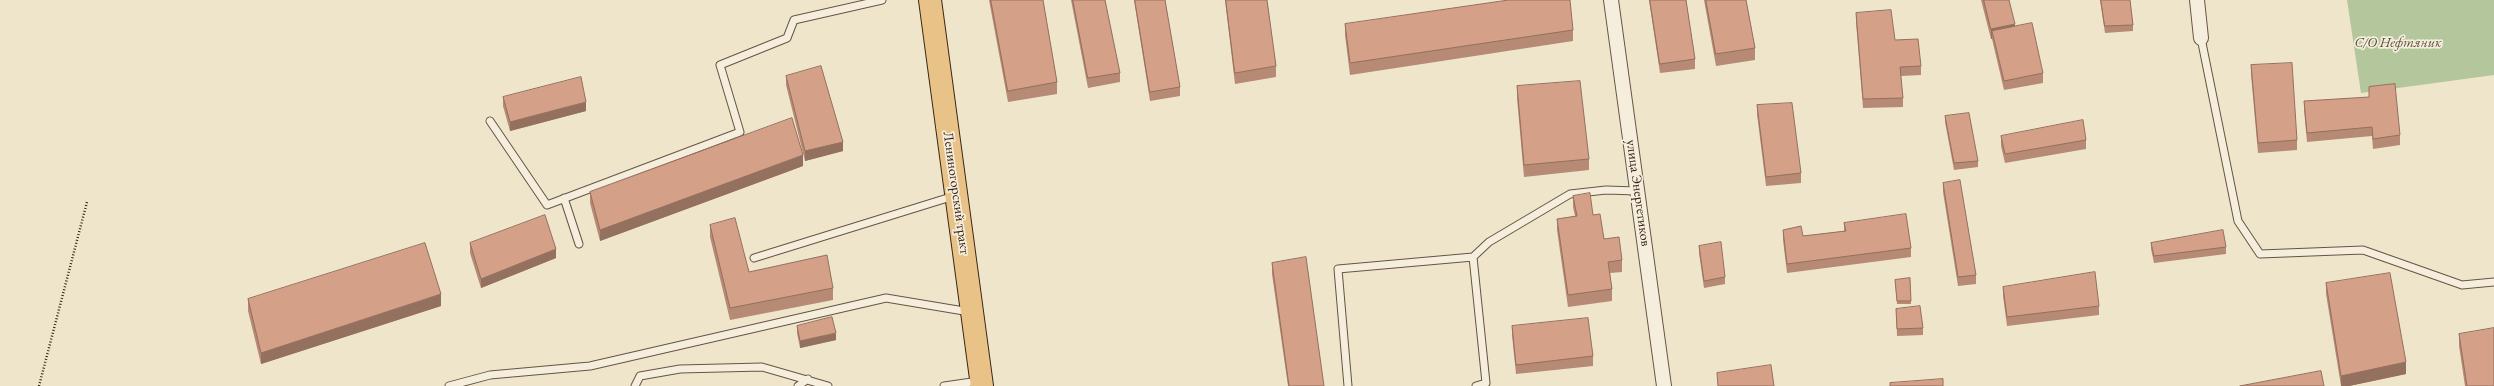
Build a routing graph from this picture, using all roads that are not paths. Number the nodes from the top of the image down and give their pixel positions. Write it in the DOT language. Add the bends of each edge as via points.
graph roads {
  1 [pos="882,0"];
  2 [pos="930,0"];
  3 [pos="1611,0"];
  4 [pos="2197,0"];
  5 [pos="2201,38"];
  6 [pos="490,121"];
  7 [pos="1637,191"];
  8 [pos="956,195"];
  9 [pos="564,198"];
  10 [pos="579,244"];
  11 [pos="1473,257"];
  12 [pos="754,258"];
  13 [pos="2494,282"];
  14 [pos="972,313"];
  15 [pos="808,379"];
  16 [pos="981,384"];
  17 [pos="449,386"];
  18 [pos="635,386"];
  19 [pos="798,386"];
  20 [pos="828,386"];
  21 [pos="944,386"];
  22 [pos="1348,386"];
  23 [pos="1476,386"];
  24 [pos="1664,386"];
  1 -- 9 [label="lane" via="794,20 787,38 720,65 740,132"];
  2 -- 8 [label="main road, Лениногорский тракт"];
  3 -- 7 [label="street, улица Энергетиков"];
  4 -- 5 [label="street"];
  5 -- 13 [label="lane" via="2238,220 2260,254 2363,250 2462,285"];
  6 -- 9 [label="lane" via="547,205"];
  7 -- 11 [label="lane" via="1606,190 1570,194 1489,242"];
  7 -- 24 [label="street, улица Энергетиков"];
  8 -- 12 [label="lane"];
  8 -- 14 [label="main road, Лениногорский тракт"];
  9 -- 10 [label="lane"];
  11 -- 22 [label="lane" via="1338,269"];
  11 -- 23 [label="lane" via="1486,383"];
  14 -- 16 [label="main road, Лениногорский тракт"];
  14 -- 17 [label="lane" via="886,298 590,366 490,375"];
  15 -- 18 [label="lane" via="762,367 680,369 640,376"];
  15 -- 19 [label="lane"];
  15 -- 20 [label="lane"];
  16 -- 21 [label="lane"];
}
